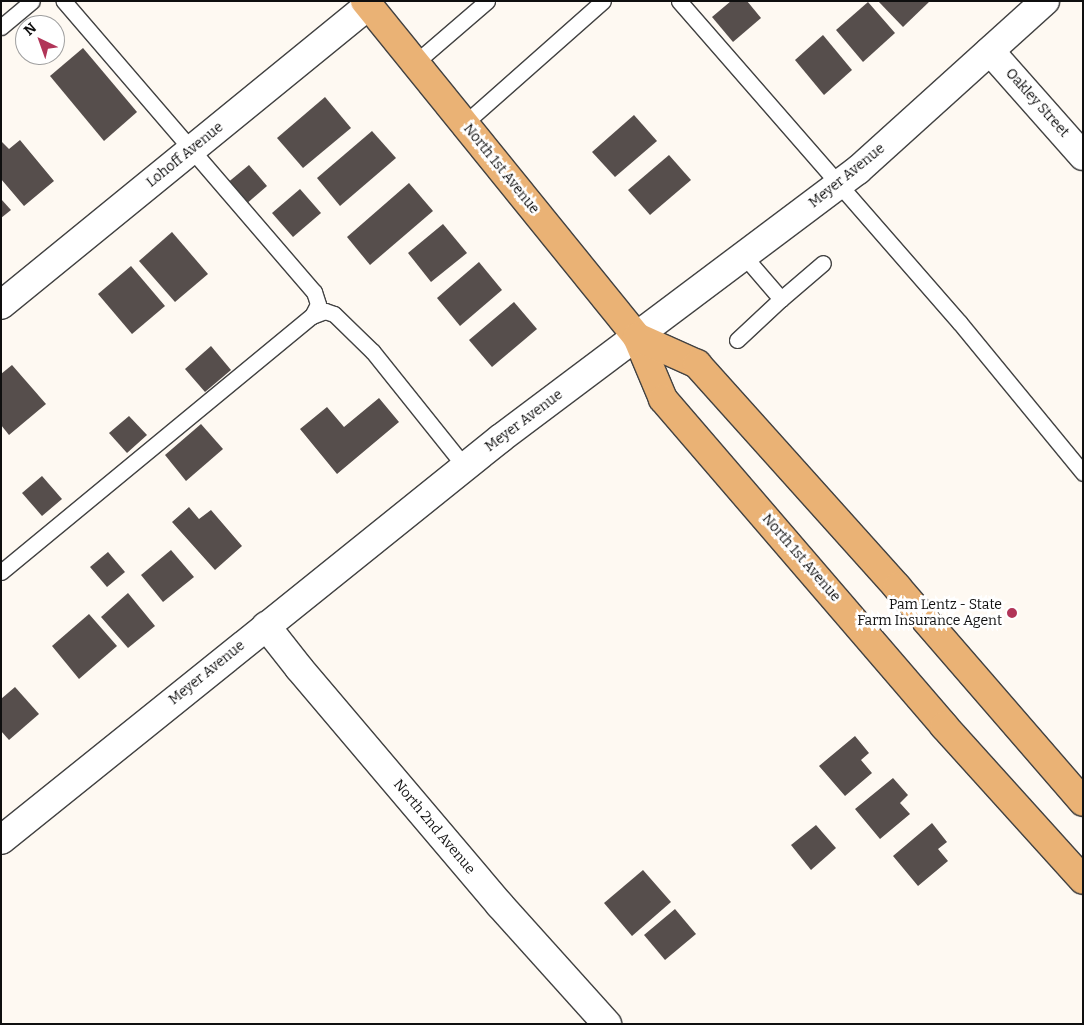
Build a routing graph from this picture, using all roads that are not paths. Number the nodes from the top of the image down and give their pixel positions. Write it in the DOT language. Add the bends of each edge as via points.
graph roads {
  1 [pos="32,1"];
  2 [pos="64,1"];
  3 [pos="486,1"];
  4 [pos="603,1"];
  5 [pos="679,1"];
  6 [pos="1045,1"];
  7 [pos="369,3"];
  8 [pos="1,27"];
  9 [pos="990,51"];
  10 [pos="415,63"];
  11 [pos="465,123"];
  12 [pos="192,150"];
  13 [pos="1083,156"];
  14 [pos="839,184"];
  15 [pos="744,256"];
  16 [pos="823,262"];
  17 [pos="781,299"];
  18 [pos="1,306"];
  19 [pos="312,316"];
  20 [pos="637,336"];
  21 [pos="737,340"];
  22 [pos="465,467"];
  23 [pos="1083,473"];
  24 [pos="1,572"];
  25 [pos="266,626"];
  26 [pos="1083,802"];
  27 [pos="1,840"];
  28 [pos="1083,880"];
  29 [pos="607,1024"];
  1 -- 8 [label="lane"];
  2 -- 12 [label="lane"];
  3 -- 10 [label="lane"];
  4 -- 11 [label="lane"];
  5 -- 14 [label="lane"];
  6 -- 9 [label="street, Meyer Avenue"];
  7 -- 10 [label="main road, North 1st Avenue"];
  7 -- 12 [label="street, Lohoff Avenue"];
  9 -- 13 [label="street, Oakley Street"];
  9 -- 14 [label="street, Meyer Avenue"];
  10 -- 11 [label="main road, North 1st Avenue"];
  11 -- 20 [label="main road, North 1st Avenue"];
  12 -- 18 [label="street, Lohoff Avenue"];
  12 -- 19 [label="lane" via="314,292 318,304"];
  14 -- 15 [label="street, Meyer Avenue"];
  14 -- 23 [label="lane"];
  15 -- 17 [label="lane"];
  15 -- 20 [label="street, Meyer Avenue"];
  16 -- 17 [label="lane"];
  17 -- 21 [label="lane"];
  19 -- 22 [label="lane" via="324,311 334,314 373,352"];
  19 -- 24 [label="lane"];
  20 -- 22 [label="street, Meyer Avenue"];
  20 -- 26 [label="main road, North 1st Avenue" via="698,364"];
  20 -- 28 [label="main road, North 1st Avenue" via="663,399 944,726"];
  22 -- 25 [label="street, Meyer Avenue"];
  25 -- 27 [label="street, Meyer Avenue"];
  25 -- 29 [label="street, North 2nd Avenue" via="500,905"];
}
